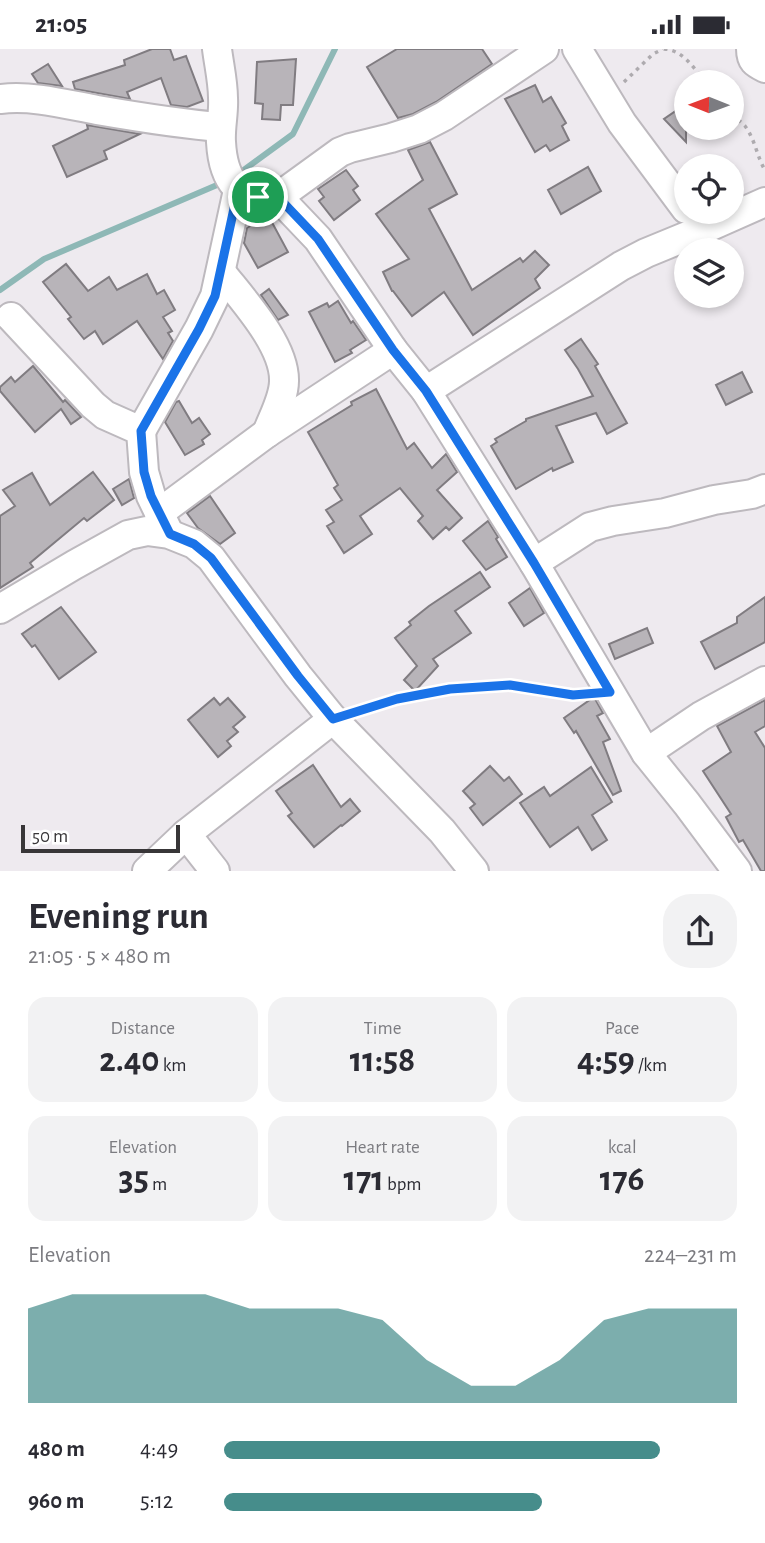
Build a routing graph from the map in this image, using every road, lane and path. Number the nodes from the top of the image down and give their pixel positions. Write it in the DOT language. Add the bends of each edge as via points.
graph roads {
  1 [pos="218,49"];
  2 [pos="544,49"];
  3 [pos="577,49"];
  4 [pos="663,49"];
  5 [pos="751,49"];
  6 [pos="765,68"];
  7 [pos="694,70"];
  8 [pos="607,98"];
  9 [pos="0,99"];
  10 [pos="744,125"];
  11 [pos="221,127"];
  12 [pos="765,170"];
  13 [pos="238,190"];
  14 [pos="674,193"];
  15 [pos="278,197"];
  16 [pos="765,202"];
  17 [pos="744,206"];
  18 [pos="683,224"];
  19 [pos="221,272"];
  20 [pos="12,317"];
  21 [pos="393,350"];
  22 [pos="426,391"];
  23 [pos="141,431"];
  24 [pos="267,433"];
  25 [pos="765,489"];
  26 [pos="164,524"];
  27 [pos="534,563"];
  28 [pos="0,609"];
  29 [pos="765,681"];
  30 [pos="610,692"];
  31 [pos="333,719"];
  32 [pos="646,753"];
  33 [pos="186,834"];
  34 [pos="147,871"];
  35 [pos="215,871"];
  36 [pos="474,871"];
  37 [pos="737,871"];
  1 -- 11 [label="street"];
  2 -- 15 [label="street" via="436,120 340,152"];
  3 -- 8 [label="street"];
  4 -- 7 [label="path" via="679,53"];
  4 -- 8 [label="path"];
  5 -- 6 [label="street" via="754,63"];
  8 -- 14 [label="street"];
  9 -- 11 [label="street" via="43,100"];
  10 -- 12 [label="path"];
  11 -- 13 [label="street" via="225,165"];
  13 -- 15 [label="street"];
  13 -- 19 [label="street"];
  15 -- 21 [label="street" via="318,239"];
  16 -- 17 [label="street"];
  18 -- 22 [label="street" via="646,253"];
  19 -- 23 [label="street" via="208,313"];
  19 -- 24 [label="street" via="261,323 281,364 282,392"];
  20 -- 23 [label="street" via="93,405"];
  21 -- 22 [label="street"];
  21 -- 24 [label="street"];
  22 -- 27 [label="street"];
  23 -- 26 [label="street" via="144,472"];
  24 -- 26 [label="street"];
  25 -- 27 [label="street" via="590,527"];
  26 -- 28 [label="street" via="128,535"];
  26 -- 31 [label="street" via="211,558"];
  27 -- 30 [label="street"];
  29 -- 32 [label="street"];
  30 -- 31 [label="path" via="573,695 510,685 450,689"];
  30 -- 32 [label="street"];
  31 -- 33 [label="street"];
  31 -- 36 [label="street" via="442,831"];
  32 -- 37 [label="street"];
  33 -- 34 [label="street"];
  33 -- 35 [label="street"];
}
